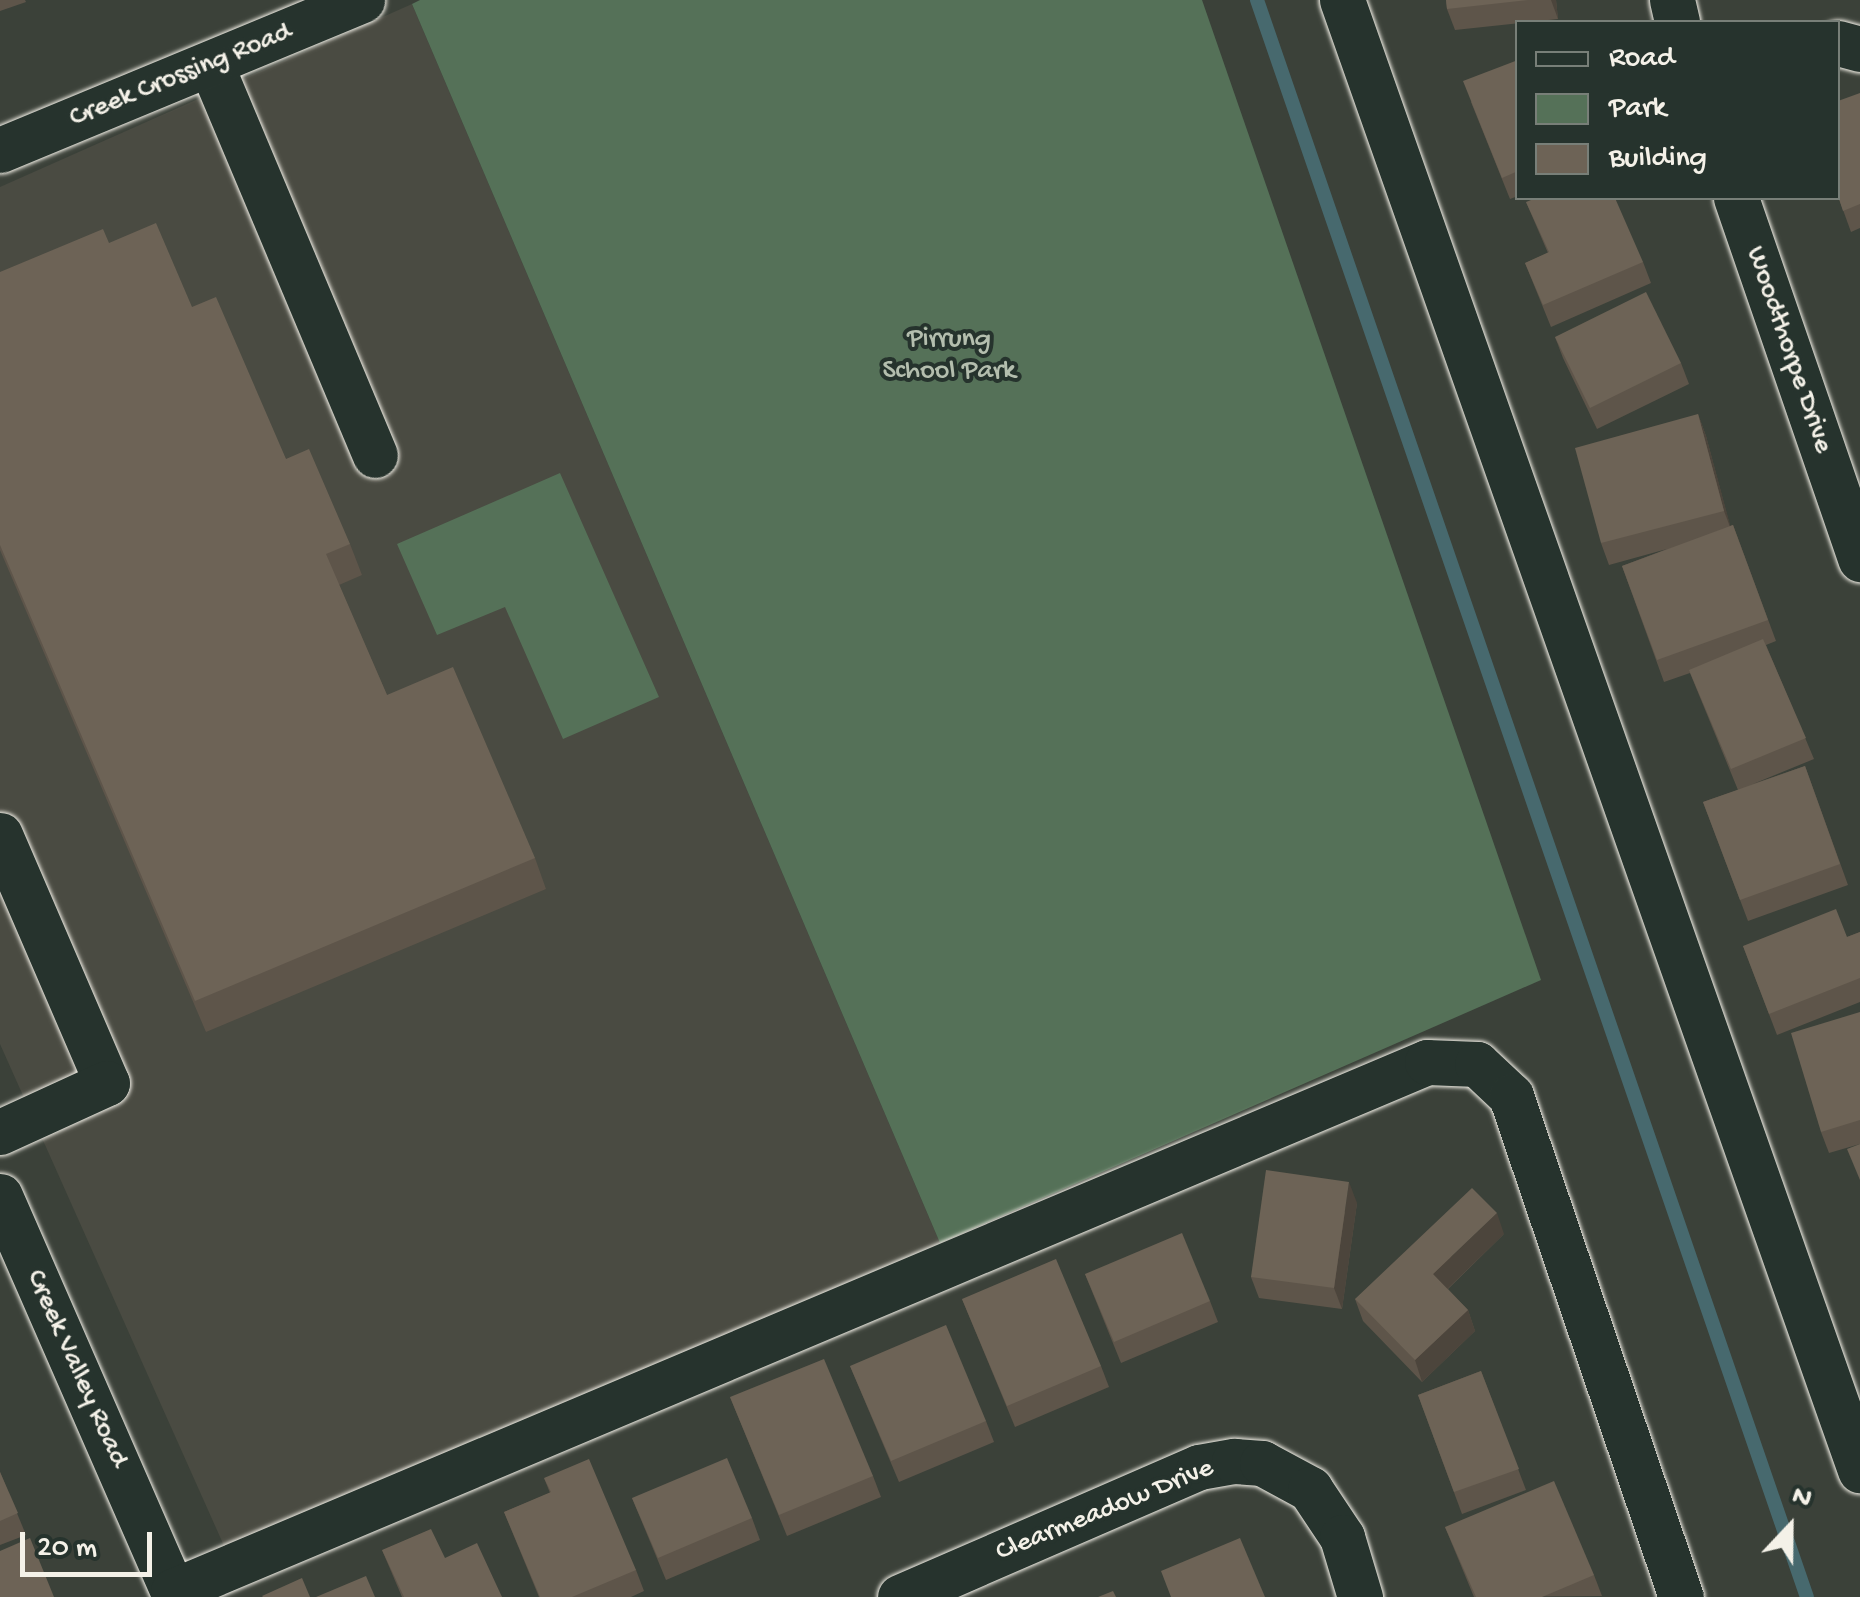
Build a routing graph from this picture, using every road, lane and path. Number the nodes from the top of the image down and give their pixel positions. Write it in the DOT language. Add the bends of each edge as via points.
graph roads {
  1 [pos="362,0"];
  2 [pos="1342,0"];
  3 [pos="211,65"];
  4 [pos="0,150"];
  5 [pos="1737,200"];
  6 [pos="375,455"];
  7 [pos="1860,559"];
  8 [pos="0,835"];
  9 [pos="0,1132"];
  10 [pos="0,1196"];
  11 [pos="1858,1458"];
  12 [pos="174,1594"];
  13 [pos="900,1597"];
  14 [pos="1360,1597"];
  15 [pos="1681,1597"];
  1 -- 3 [label="street, Creek Crossing Road"];
  2 -- 11 [label="street"];
  3 -- 4 [label="street, Creek Crossing Road"];
  3 -- 6 [label="street"];
  5 -- 7 [label="street, Woodthorpe Drive"];
  8 -- 9 [label="street" via="106,1083"];
  10 -- 12 [label="street, Creek Valley Road"];
  12 -- 15 [label="street" via="1427,1062 1477,1064 1511,1096"];
  13 -- 14 [label="street, Clearmeadow Drive" via="1199,1467 1234,1461 1262,1464 1310,1489 1342,1538"];
}
